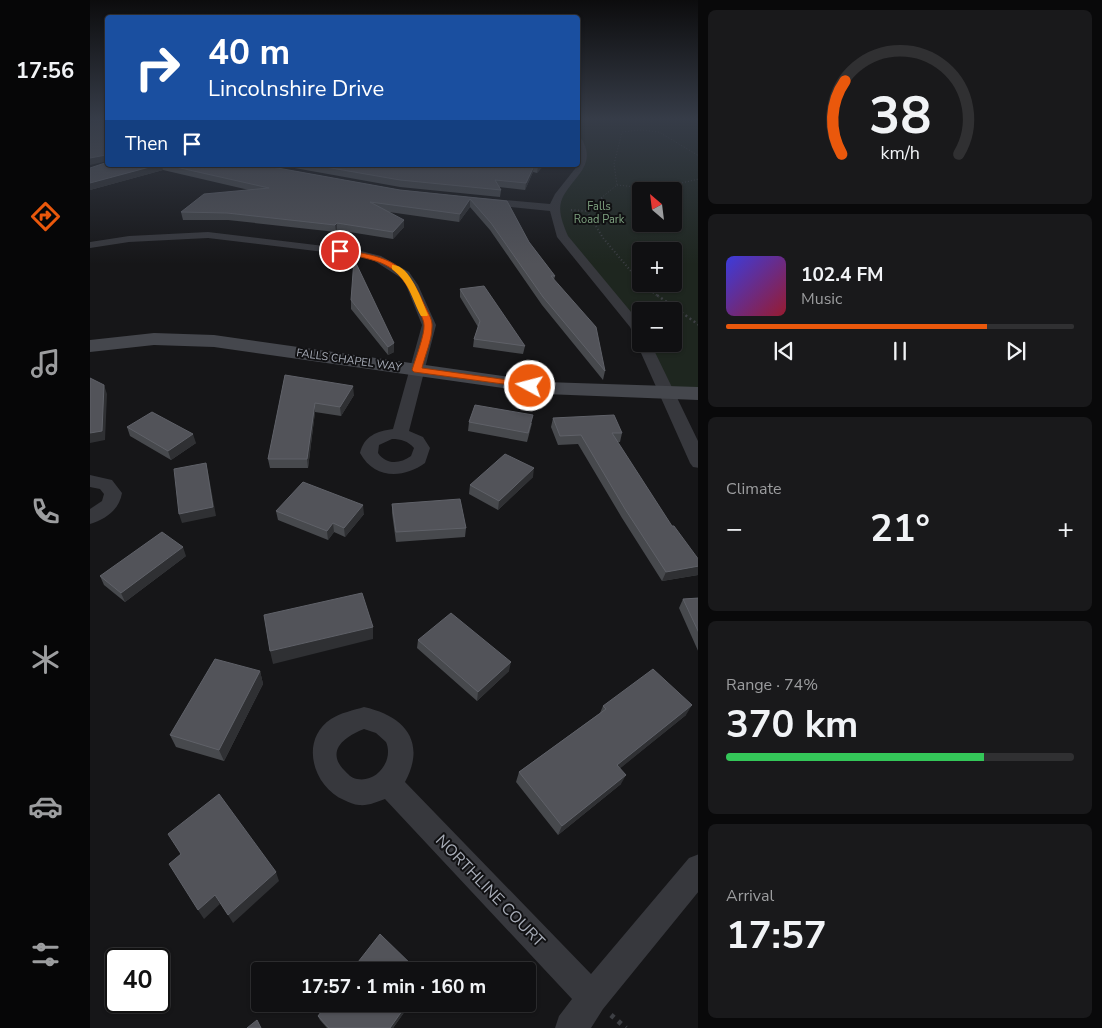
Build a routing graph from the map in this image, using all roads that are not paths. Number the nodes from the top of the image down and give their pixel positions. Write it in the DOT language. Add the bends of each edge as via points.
graph roads {
  1 [pos="580,168"];
  2 [pos="474,200"];
  3 [pos="556,208"];
  4 [pos="90,245"];
  5 [pos="632,321"];
  6 [pos="90,346"];
  7 [pos="648,352"];
  8 [pos="417,370"];
  9 [pos="668,394"];
  10 [pos="698,394"];
  11 [pos="400,434"];
  12 [pos="698,463"];
  13 [pos="90,481"];
  14 [pos="90,517"];
  15 [pos="388,783"];
  16 [pos="698,868"];
  17 [pos="592,998"];
  18 [pos="571,1028"];
  1 -- 3 [label="street" via="557,200"];
  2 -- 3 [label="street"];
  3 -- 5 [label="street" via="556,220 563,237"];
  4 -- 8 [label="street" via="148,237 208,236 324,248 376,258 405,275 429,325"];
  6 -- 8 [label="street, FALLS CHAPEL WAY" via="154,339 214,341"];
  7 -- 9 [label="street"];
  8 -- 9 [label="street, FALLS CHAPEL WAY" via="545,388"];
  8 -- 11 [label="street"];
  9 -- 10 [label="street, FALLS CHAPEL WAY"];
  9 -- 12 [label="street"];
  13 -- 14 [label="street" via="106,484 113,493 109,504"];
  15 -- 17 [label="street, NORTHLINE COURT"];
  16 -- 17 [label="street"];
  17 -- 18 [label="street"];
}
